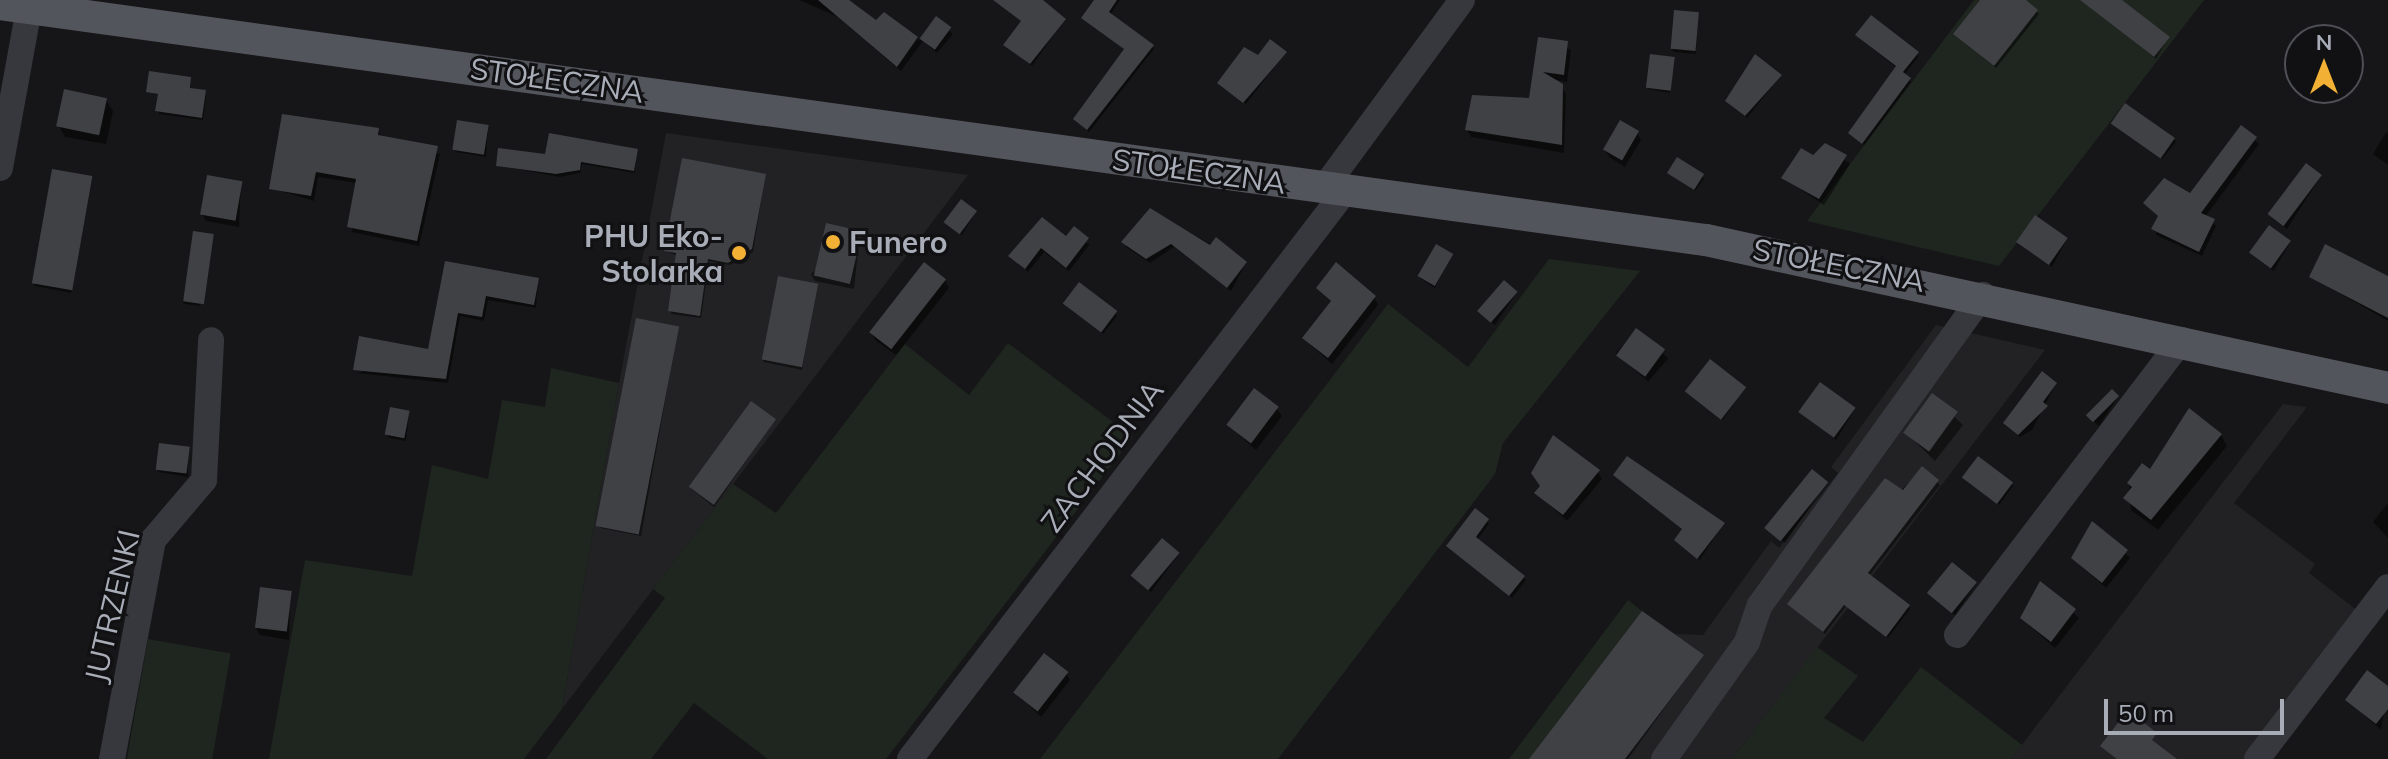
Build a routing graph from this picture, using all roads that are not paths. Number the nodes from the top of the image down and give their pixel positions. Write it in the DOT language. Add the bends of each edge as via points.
graph roads {
  1 [pos="1462,0"];
  2 [pos="14,6"];
  3 [pos="0,168"];
  4 [pos="1335,190"];
  5 [pos="1983,295"];
  6 [pos="211,340"];
  7 [pos="2182,340"];
  8 [pos="2388,388"];
  9 [pos="2388,587"];
  10 [pos="1957,635"];
  11 [pos="112,759"];
  12 [pos="910,759"];
  13 [pos="1664,759"];
  14 [pos="2257,759"];
  1 -- 4 [label="street, ZACHODNIA"];
  2 -- 3 [label="street"];
  2 -- 4 [label="main road, STOŁECZNA"];
  4 -- 5 [label="main road, STOŁECZNA" via="1706,240"];
  4 -- 12 [label="street, ZACHODNIA"];
  5 -- 7 [label="main road, STOŁECZNA"];
  5 -- 13 [label="street" via="1760,605 1747,642"];
  6 -- 11 [label="street, JUTRZENKI" via="204,480 153,540"];
  7 -- 8 [label="main road, STOŁECZNA"];
  7 -- 10 [label="street"];
  9 -- 14 [label="street"];
}
